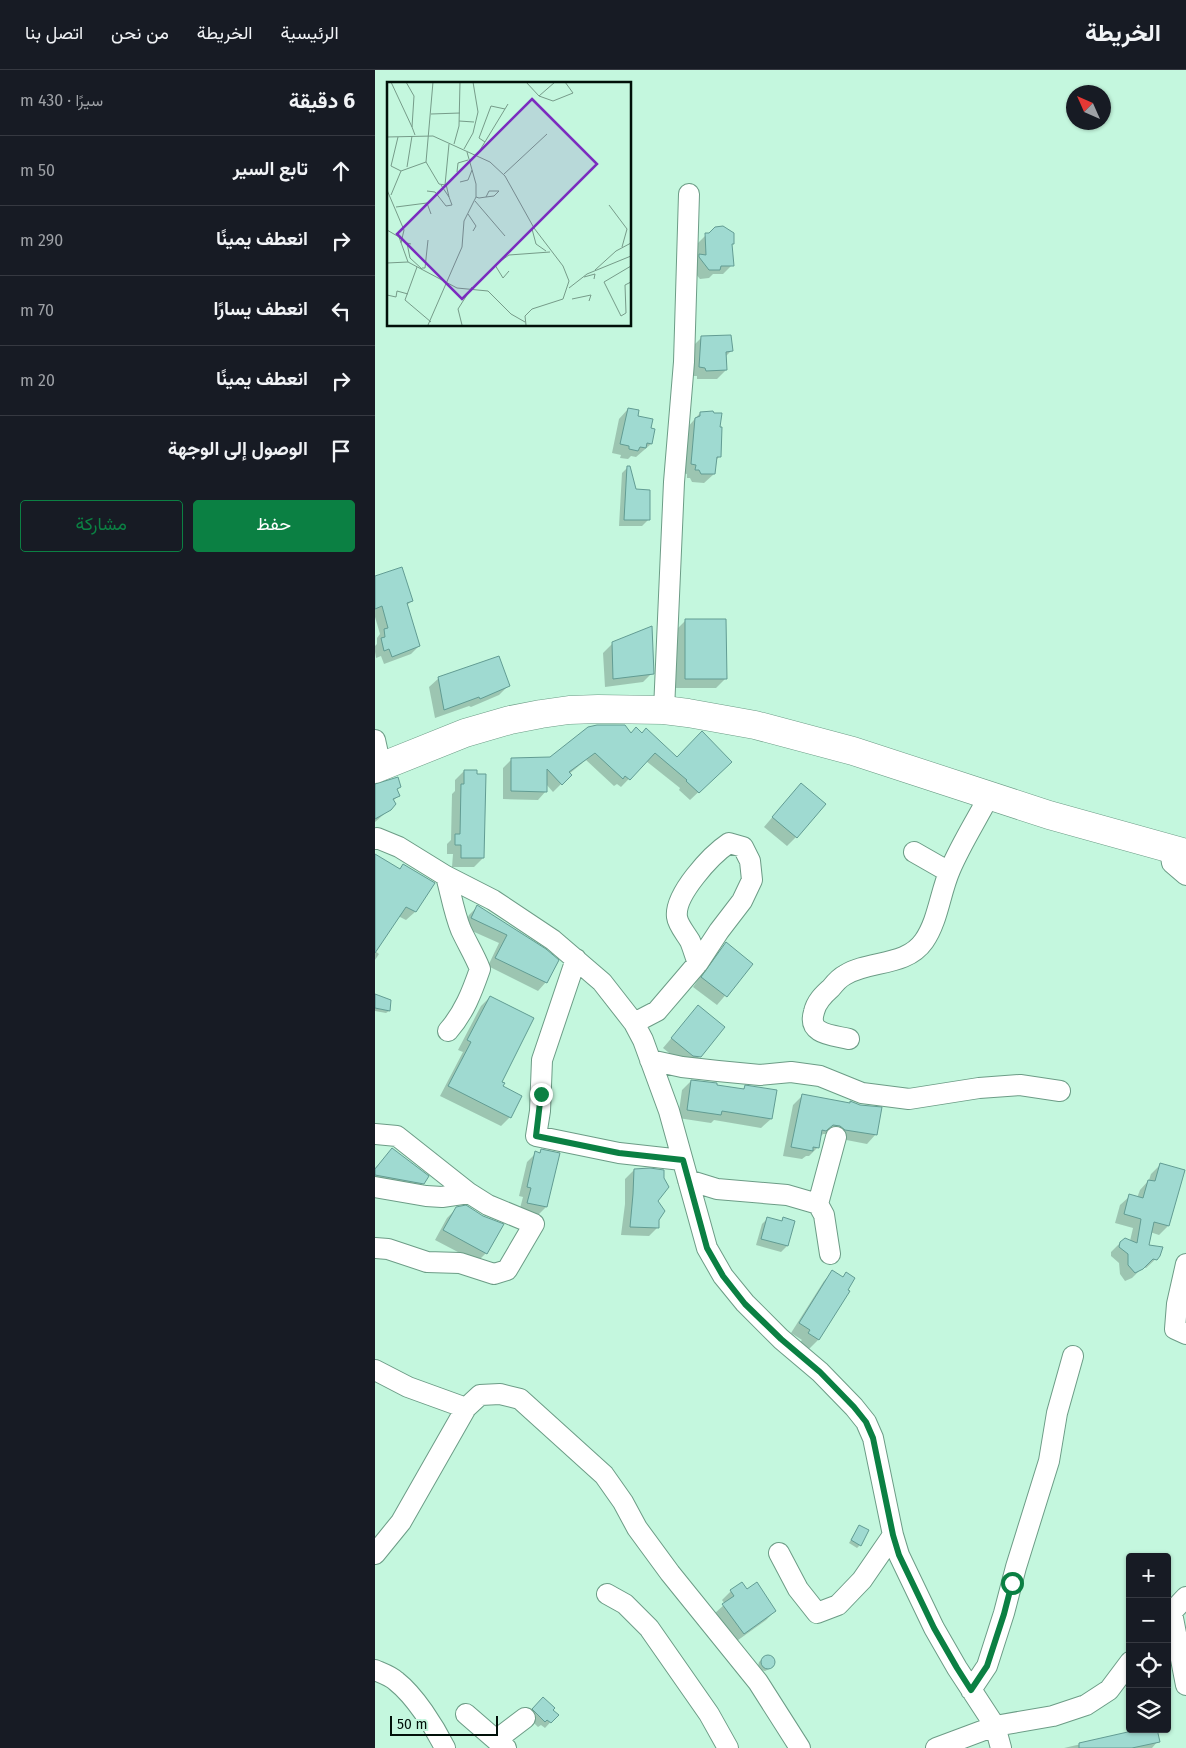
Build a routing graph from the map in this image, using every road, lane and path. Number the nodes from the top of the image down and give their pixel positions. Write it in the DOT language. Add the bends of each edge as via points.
graph roads {
  1 [pos="689,194"];
  2 [pos="664,710"];
  3 [pos="375,740"];
  4 [pos="378,768"];
  5 [pos="989,796"];
  6 [pos="375,839"];
  7 [pos="1178,851"];
  8 [pos="914,852"];
  9 [pos="949,872"];
  10 [pos="1186,875"];
  11 [pos="446,876"];
  12 [pos="576,959"];
  13 [pos="698,963"];
  14 [pos="635,1024"];
  15 [pos="448,1031"];
  16 [pos="849,1039"];
  17 [pos="650,1060"];
  18 [pos="1060,1091"];
  19 [pos="375,1134"];
  20 [pos="836,1137"];
  21 [pos="683,1160"];
  22 [pos="688,1180"];
  23 [pos="375,1187"];
  24 [pos="469,1193"];
  25 [pos="818,1204"];
  26 [pos="375,1248"];
  27 [pos="830,1254"];
  28 [pos="1186,1264"];
  29 [pos="1186,1334"];
  30 [pos="1073,1356"];
  31 [pos="375,1370"];
  32 [pos="466,1408"];
  33 [pos="893,1535"];
  34 [pos="375,1554"];
  35 [pos="779,1554"];
  36 [pos="607,1594"];
  37 [pos="1186,1597"];
  38 [pos="1171,1614"];
  39 [pos="1171,1619"];
  40 [pos="1126,1667"];
  41 [pos="375,1670"];
  42 [pos="1186,1685"];
  43 [pos="971,1690"];
  44 [pos="466,1714"];
  45 [pos="525,1718"];
  46 [pos="995,1726"];
  47 [pos="501,1744"];
  48 [pos="445,1748"];
  49 [pos="728,1748"];
  50 [pos="799,1748"];
  51 [pos="937,1748"];
  52 [pos="1001,1748"];
  1 -- 2 [label="street" via="684,362 674,482"];
  2 -- 4 [label="highway" via="589,709 510,720 465,733"];
  2 -- 5 [label="highway" via="746,723 853,750"];
  3 -- 4 [label="street"];
  5 -- 7 [label="highway"];
  5 -- 9 [label="street"];
  6 -- 11 [label="street" via="399,847"];
  7 -- 10 [label="street" via="1172,863"];
  8 -- 9 [label="street"];
  9 -- 16 [label="street" via="930,929 917,949 908,956 843,975 815,1007 813,1026 819,1032"];
  11 -- 12 [label="street" via="493,900"];
  11 -- 15 [label="street" via="462,932 480,970 465,1008"];
  12 -- 14 [label="street" via="602,982"];
  12 -- 21 [label="street" via="542,1060 536,1136 619,1153"];
  13 -- 13 [label="street" via="752,880 750,861 743,847 729,843 717,850 677,905 677,919"];
  13 -- 14 [label="street" via="657,1011"];
  14 -- 17 [label="street"];
  17 -- 18 [label="street" via="718,1072 760,1075 791,1072 821,1076 862,1093 909,1099 1020,1085"];
  17 -- 21 [label="street"];
  19 -- 24 [label="street" via="397,1136"];
  20 -- 25 [label="street"];
  21 -- 22 [label="street"];
  22 -- 25 [label="street" via="717,1189 787,1195"];
  22 -- 33 [label="street" via="707,1248 723,1276 745,1304 820,1372 866,1422 873,1438"];
  23 -- 24 [label="street" via="426,1196"];
  24 -- 26 [label="street" via="488,1205 535,1224 507,1270 494,1274 461,1263 427,1262 389,1249"];
  25 -- 27 [label="street" via="824,1215"];
  28 -- 29 [label="street" via="1175,1329"];
  30 -- 43 [label="street" via="1057,1412 1049,1461 1004,1614 987,1666"];
  31 -- 32 [label="street" via="408,1387"];
  32 -- 34 [label="street" via="405,1515"];
  32 -- 50 [label="street" via="480,1395 500,1394 520,1399 603,1476 659,1558 757,1682"];
  33 -- 35 [label="street" via="862,1580 838,1605 817,1613 798,1589"];
  33 -- 43 [label="street" via="899,1555 934,1628"];
  36 -- 49 [label="street" via="625,1604 649,1628 709,1714"];
  37 -- 38 [label="street"];
  39 -- 42 [label="street"];
  40 -- 46 [label="street" via="1109,1690 1085,1704 1053,1716"];
  41 -- 48 [label="street" via="395,1680 409,1694"];
  43 -- 46 [label="street"];
  44 -- 47 [label="street"];
  45 -- 47 [label="street"];
  46 -- 51 [label="street"];
  46 -- 52 [label="street"];
}
